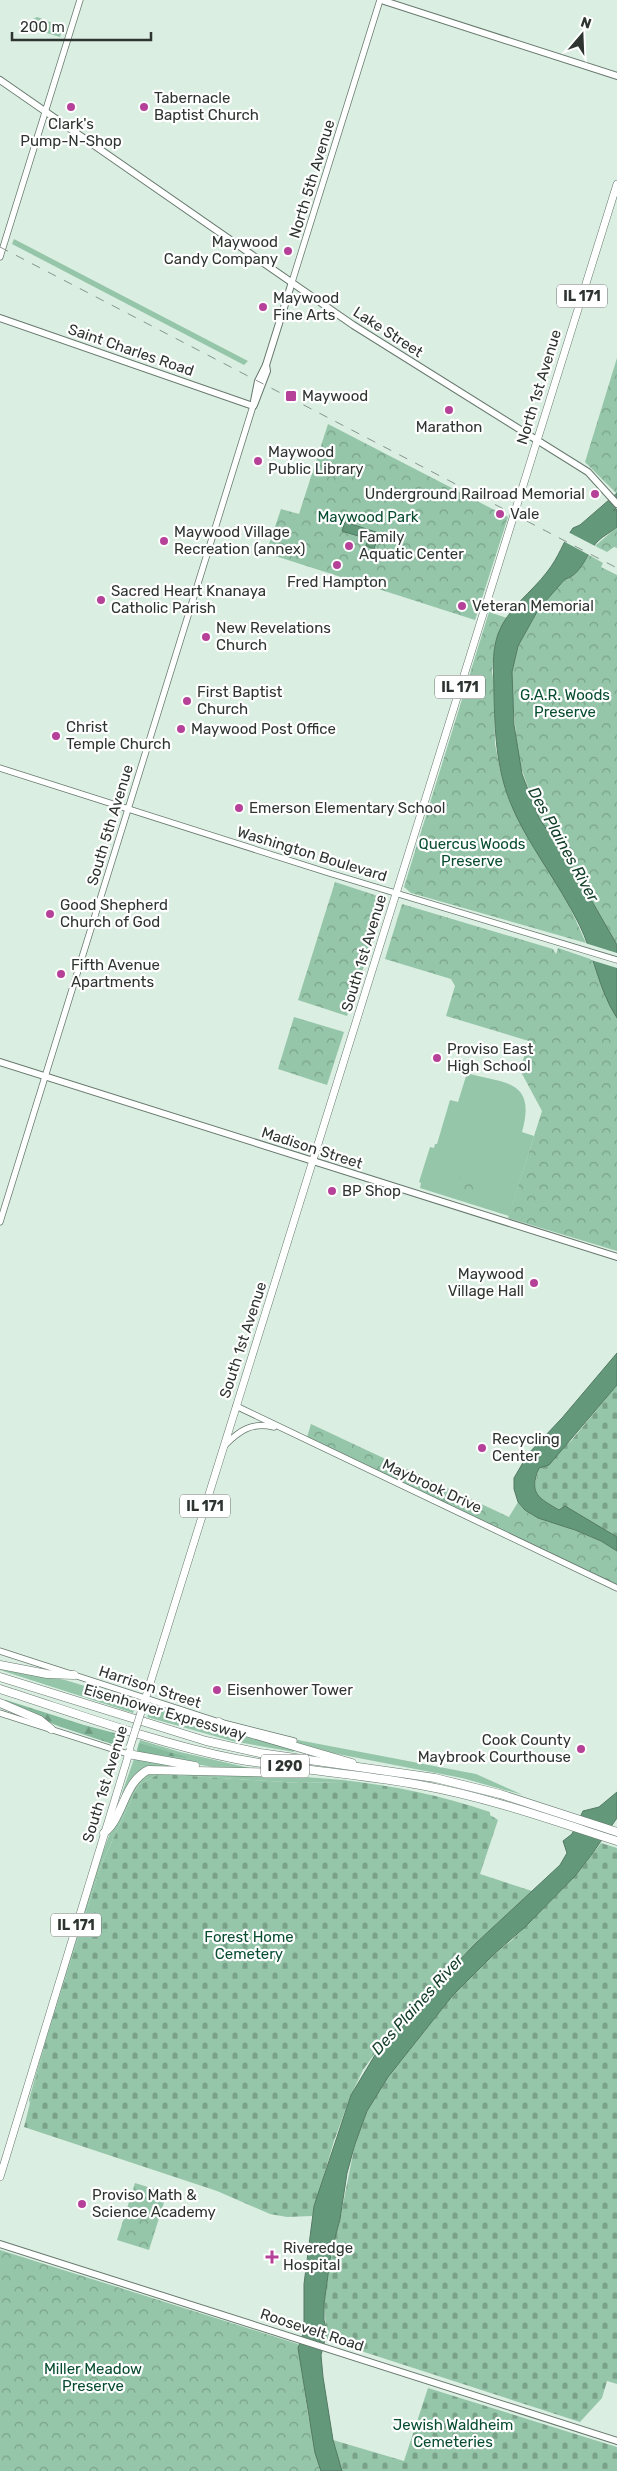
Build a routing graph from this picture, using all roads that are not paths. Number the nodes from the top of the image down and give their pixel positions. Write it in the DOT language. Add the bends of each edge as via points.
graph roads {
  1 [pos="80,0"];
  2 [pos="381,0"];
  3 [pos="617,76"];
  4 [pos="0,80"];
  5 [pos="45,112"];
  6 [pos="617,184"];
  7 [pos="0,257"];
  8 [pos="292,282"];
  9 [pos="0,318"];
  10 [pos="262,379"];
  11 [pos="253,406"];
  12 [pos="537,439"];
  13 [pos="617,504"];
  14 [pos="515,511"];
  15 [pos="0,768"];
  16 [pos="128,809"];
  17 [pos="396,894"];
  18 [pos="617,960"];
  19 [pos="0,1062"];
  20 [pos="45,1077"];
  21 [pos="313,1162"];
  22 [pos="0,1222"];
  23 [pos="617,1257"];
  24 [pos="236,1406"];
  25 [pos="285,1430"];
  26 [pos="223,1447"];
  27 [pos="617,1588"];
  28 [pos="0,1651"];
  29 [pos="0,1665"];
  30 [pos="74,1675"];
  31 [pos="0,1677"];
  32 [pos="0,1689"];
  33 [pos="146,1698"];
  34 [pos="0,1704"];
  35 [pos="0,1713"];
  36 [pos="220,1722"];
  37 [pos="51,1729"];
  38 [pos="294,1741"];
  39 [pos="129,1751"];
  40 [pos="363,1767"];
  41 [pos="210,1770"];
  42 [pos="308,1770"];
  43 [pos="617,1832"];
  44 [pos="104,1834"];
  45 [pos="615,1840"];
  46 [pos="0,2177"];
  47 [pos="0,2244"];
  48 [pos="617,2441"];
  1 -- 5 [label="street"];
  2 -- 3 [label="main road"];
  2 -- 8 [label="street, North 5th Avenue"];
  4 -- 5 [label="main road, Lake Street"];
  5 -- 7 [label="street"];
  5 -- 8 [label="main road, Lake Street"];
  6 -- 12 [label="main road, North 1st Avenue / IL 171"];
  8 -- 10 [label="main road, North 5th Avenue"];
  8 -- 12 [label="main road, Lake Street" via="353,325"];
  9 -- 11 [label="main road, Saint Charles Road"];
  10 -- 11 [label="main road, South 5th Avenue"];
  11 -- 16 [label="street, South 5th Avenue"];
  12 -- 13 [label="main road, Lake Street" via="588,472"];
  12 -- 14 [label="main road, North 1st Avenue / IL 171"];
  14 -- 17 [label="main road, South 1st Avenue / IL 171"];
  15 -- 16 [label="street, Washington Boulevard"];
  16 -- 17 [label="street, Washington Boulevard"];
  16 -- 20 [label="street, South 5th Avenue"];
  17 -- 18 [label="street, Washington Boulevard"];
  17 -- 21 [label="main road, South 1st Avenue / IL 171"];
  19 -- 20 [label="main road, Madison Street"];
  20 -- 21 [label="main road, Madison Street"];
  20 -- 22 [label="street, South 5th Avenue"];
  21 -- 23 [label="main road, Madison Street"];
  21 -- 24 [label="main road, South 1st Avenue / IL 171"];
  24 -- 25 [label="street, Maybrook Drive"];
  24 -- 26 [label="main road, South 1st Avenue / IL 171"];
  25 -- 26 [label="street" via="263,1425 246,1428"];
  25 -- 27 [label="street, Maybrook Drive"];
  26 -- 33 [label="main road, South 1st Avenue / IL 171"];
  28 -- 30 [label="street, Harrison Street"];
  29 -- 30 [label="highway" via="47,1674"];
  30 -- 33 [label="street, Harrison Street"];
  31 -- 40 [label="highway, Eisenhower Expressway / I 290" via="206,1741 260,1753"];
  32 -- 42 [label="highway, Eisenhower Expressway / I 290" via="174,1744 236,1759"];
  33 -- 36 [label="street, Harrison Street"];
  33 -- 39 [label="main road, South 1st Avenue / IL 171, bridge"];
  34 -- 37 [label="highway" via="40,1720"];
  35 -- 37 [label="street"];
  36 -- 38 [label="street, Harrison Street"];
  36 -- 40 [label="highway"];
  37 -- 39 [label="street"];
  39 -- 41 [label="highway"];
  39 -- 44 [label="main road, South 1st Avenue / IL 171"];
  40 -- 43 [label="highway, Eisenhower Expressway / I 290" via="458,1784"];
  41 -- 42 [label="highway" via="291,1773"];
  41 -- 44 [label="highway" via="153,1769 140,1774"];
  42 -- 45 [label="highway, Eisenhower Expressway / I 290" via="395,1780 449,1791"];
  44 -- 46 [label="main road, South 1st Avenue / IL 171"];
  47 -- 48 [label="main road, Roosevelt Road"];
}
